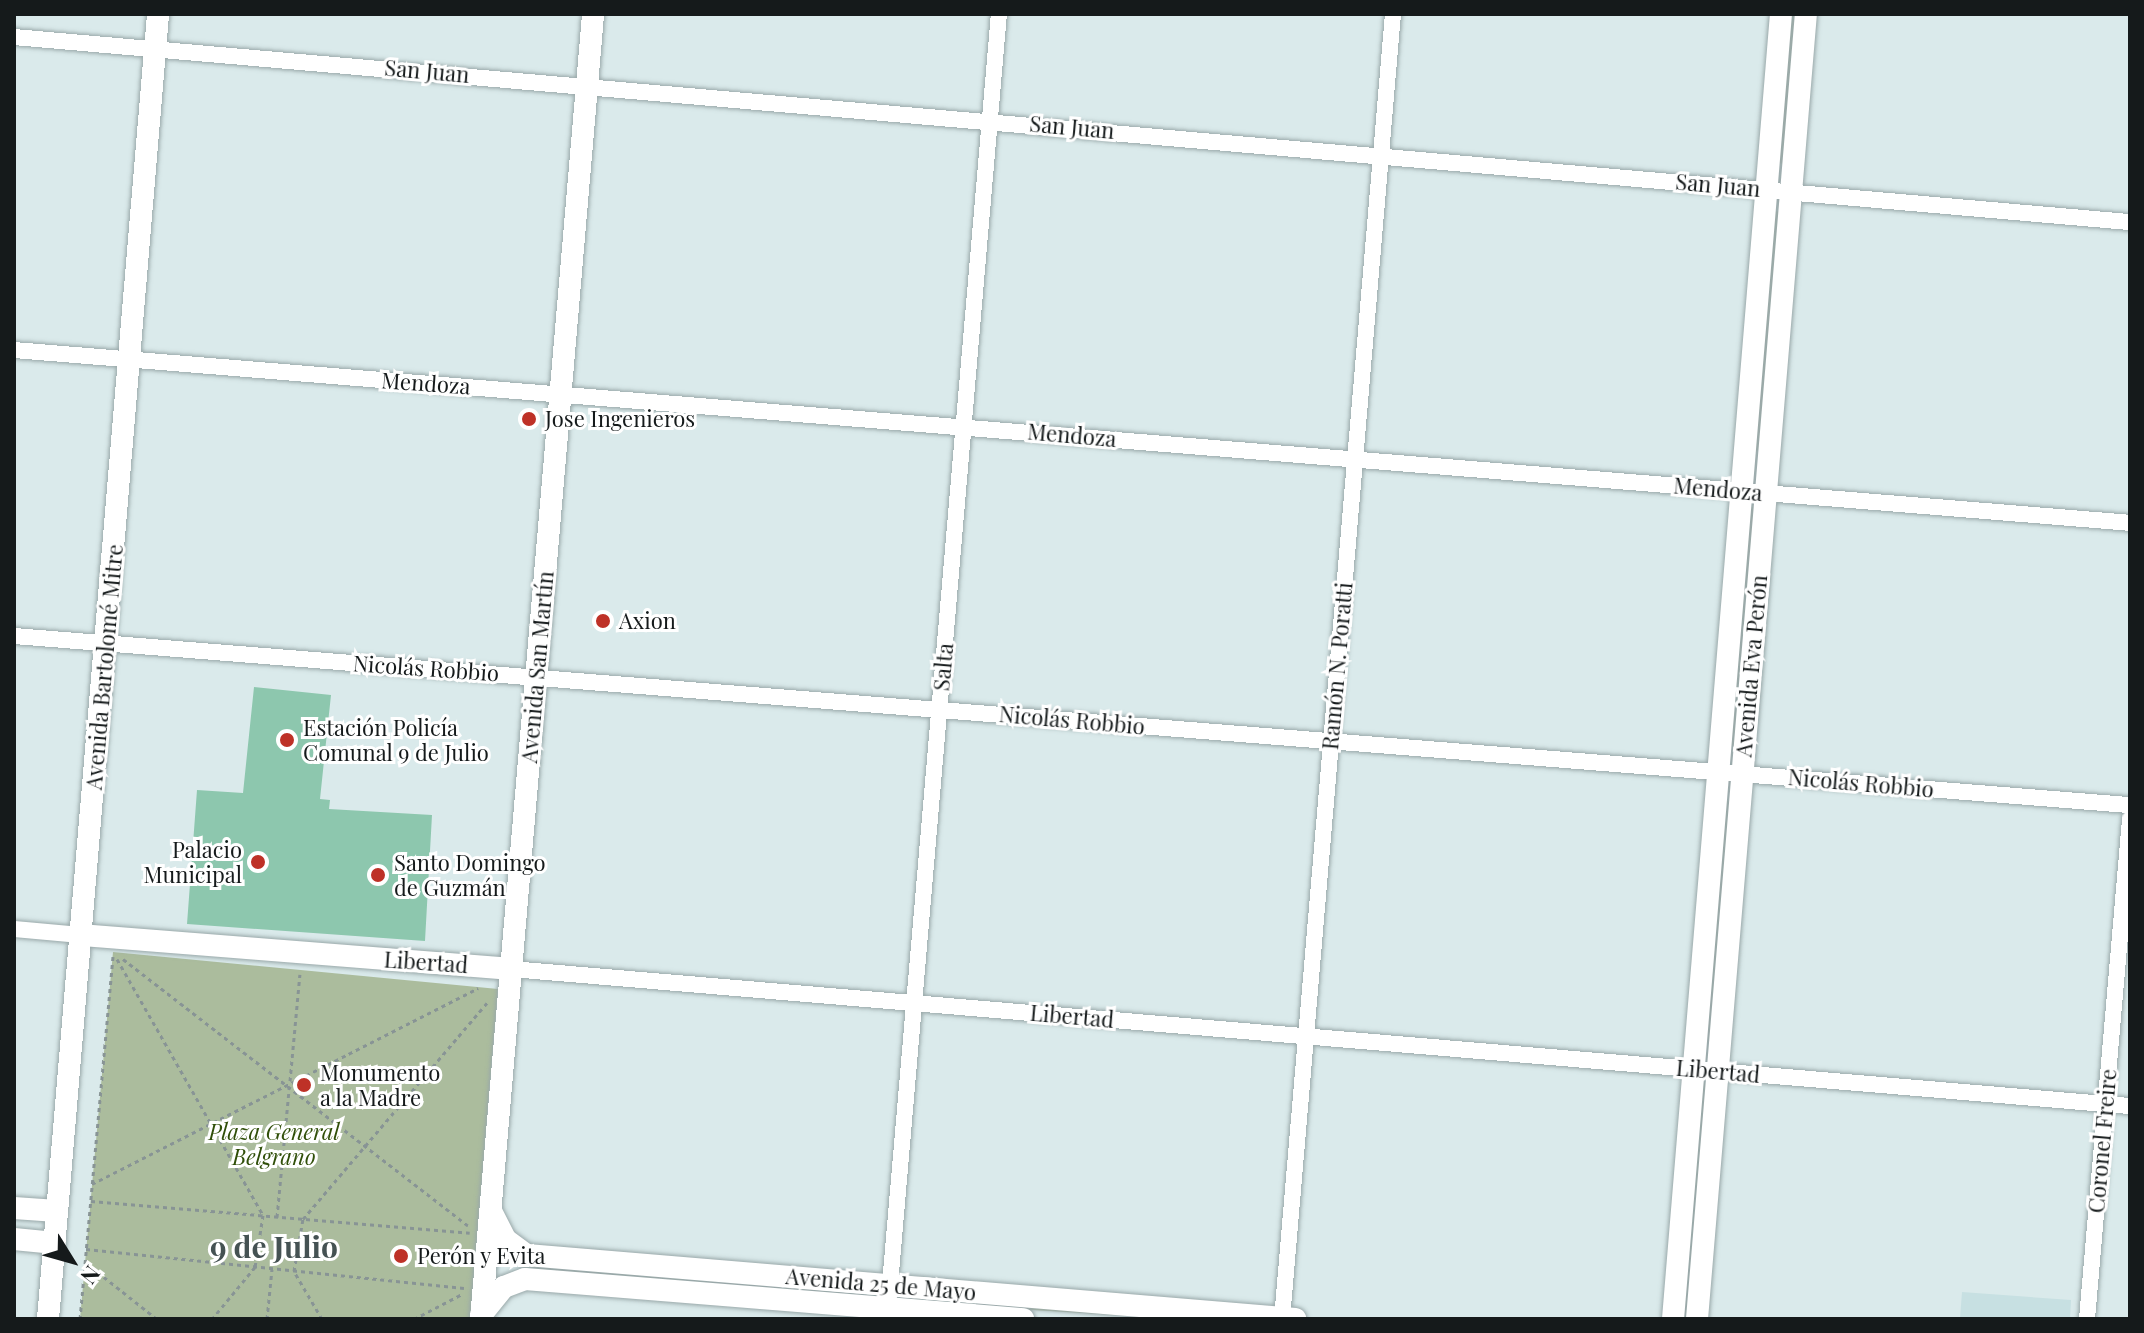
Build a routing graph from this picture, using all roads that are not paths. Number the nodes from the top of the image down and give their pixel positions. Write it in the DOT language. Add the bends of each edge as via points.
graph roads {
  1 [pos="158,14"];
  2 [pos="593,14"];
  3 [pos="999,14"];
  4 [pos="1393,14"];
  5 [pos="1781,14"];
  6 [pos="1806,14"];
  7 [pos="14,37"];
  8 [pos="155,49"];
  9 [pos="587,84"];
  10 [pos="990,120"];
  11 [pos="1383,153"];
  12 [pos="1766,190"];
  13 [pos="1791,192"];
  14 [pos="2130,222"];
  15 [pos="14,350"];
  16 [pos="129,361"];
  17 [pos="561,393"];
  18 [pos="964,426"];
  19 [pos="1355,459"];
  20 [pos="1741,491"];
  21 [pos="1766,493"];
  22 [pos="2130,523"];
  23 [pos="14,636"];
  24 [pos="105,645"];
  25 [pos="536,676"];
  26 [pos="939,709"];
  27 [pos="1331,741"];
  28 [pos="1718,772"];
  29 [pos="1742,774"];
  30 [pos="2130,805"];
  31 [pos="2130,819"];
  32 [pos="14,929"];
  33 [pos="81,935"];
  34 [pos="511,969"];
  35 [pos="914,1003"];
  36 [pos="1306,1036"];
  37 [pos="1693,1069"];
  38 [pos="1718,1071"];
  39 [pos="2105,1104"];
  40 [pos="2130,1106"];
  41 [pos="14,1208"];
  42 [pos="57,1211"];
  43 [pos="485,1214"];
  44 [pos="14,1239"];
  45 [pos="55,1243"];
  46 [pos="888,1304"];
  47 [pos="481,1317"];
  48 [pos="1282,1318"];
  49 [pos="48,1319"];
  50 [pos="1023,1319"];
  51 [pos="1295,1319"];
  52 [pos="1673,1319"];
  53 [pos="1697,1319"];
  54 [pos="2087,1319"];
  1 -- 8 [label="main road, Avenida Bartolomé Mitre"];
  2 -- 9 [label="main road, Avenida San Martín"];
  3 -- 10 [label="street, Salta"];
  4 -- 11 [label="street, Ramón N. Poratti"];
  5 -- 12 [label="main road, Avenida Eva Perón"];
  6 -- 13 [label="main road, Avenida Eva Perón"];
  7 -- 8 [label="street, San Juan"];
  8 -- 9 [label="street, San Juan"];
  8 -- 16 [label="main road, Avenida Bartolomé Mitre"];
  9 -- 10 [label="street, San Juan"];
  9 -- 17 [label="main road, Avenida San Martín"];
  10 -- 11 [label="street, San Juan"];
  10 -- 18 [label="street, Salta"];
  11 -- 12 [label="street, San Juan"];
  11 -- 19 [label="street, Ramón N. Poratti"];
  12 -- 13 [label="street, San Juan"];
  12 -- 20 [label="main road, Avenida Eva Perón"];
  13 -- 14 [label="street, San Juan"];
  13 -- 21 [label="main road, Avenida Eva Perón"];
  15 -- 16 [label="street, Mendoza"];
  16 -- 17 [label="street, Mendoza"];
  16 -- 24 [label="main road, Avenida Bartolomé Mitre"];
  17 -- 18 [label="street, Mendoza"];
  17 -- 25 [label="main road, Avenida San Martín"];
  18 -- 19 [label="street, Mendoza"];
  18 -- 26 [label="street, Salta"];
  19 -- 20 [label="street, Mendoza"];
  19 -- 27 [label="street, Ramón N. Poratti"];
  20 -- 21 [label="street, Mendoza"];
  20 -- 28 [label="main road, Avenida Eva Perón"];
  21 -- 22 [label="street, Mendoza"];
  21 -- 29 [label="main road, Avenida Eva Perón"];
  23 -- 24 [label="street, Nicolás Robbio"];
  24 -- 25 [label="street, Nicolás Robbio"];
  24 -- 33 [label="main road, Avenida Bartolomé Mitre"];
  25 -- 26 [label="street, Nicolás Robbio"];
  25 -- 34 [label="main road, Avenida San Martín"];
  26 -- 27 [label="street, Nicolás Robbio"];
  26 -- 35 [label="street, Salta"];
  27 -- 28 [label="street, Nicolás Robbio"];
  27 -- 36 [label="street, Ramón N. Poratti"];
  28 -- 29 [label="street, Nicolás Robbio"];
  28 -- 37 [label="main road, Avenida Eva Perón"];
  29 -- 30 [label="street, Nicolás Robbio"];
  29 -- 38 [label="main road, Avenida Eva Perón"];
  31 -- 39 [label="street, Coronel Freire"];
  32 -- 33 [label="street, Libertad"];
  33 -- 34 [label="main road, Libertad"];
  33 -- 42 [label="main road, Avenida Bartolomé Mitre"];
  34 -- 35 [label="street, Libertad"];
  34 -- 43 [label="main road, Avenida San Martín"];
  35 -- 36 [label="street, Libertad"];
  35 -- 46 [label="street, Salta"];
  36 -- 37 [label="street, Libertad"];
  36 -- 48 [label="street, Ramón N. Poratti"];
  37 -- 38 [label="street, Libertad"];
  37 -- 52 [label="main road, Avenida Eva Perón"];
  38 -- 39 [label="street, Libertad"];
  38 -- 53 [label="main road, Avenida Eva Perón"];
  39 -- 40 [label="street, Libertad"];
  39 -- 54 [label="street, Coronel Freire"];
  41 -- 42 [label="main road"];
  42 -- 45 [label="main road, Avenida Bartolomé Mitre"];
  43 -- 46 [label="main road, Avenida 25 de Mayo" via="527,1255"];
  43 -- 47 [label="main road, Avenida San Martín"];
  44 -- 45 [label="main road"];
  45 -- 49 [label="main road, Avenida Bartolomé Mitre"];
  46 -- 47 [label="main road, Avenida 25 de Mayo" via="525,1279 504,1287"];
  46 -- 48 [label="main road, Avenida 25 de Mayo"];
  46 -- 50 [label="main road, Avenida 25 de Mayo"];
  48 -- 51 [label="main road, Avenida 25 de Mayo"];
}
